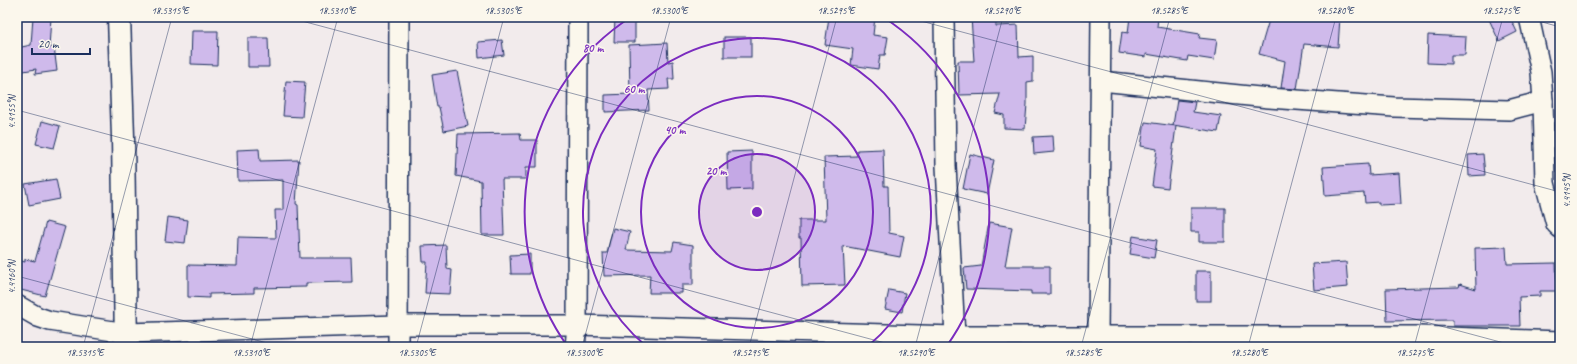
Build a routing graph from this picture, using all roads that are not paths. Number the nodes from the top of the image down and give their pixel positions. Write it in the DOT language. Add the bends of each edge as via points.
graph roads {
  1 [pos="119,17"];
  2 [pos="399,17"];
  3 [pos="578,17"];
  4 [pos="944,17"];
  5 [pos="1101,17"];
  6 [pos="1529,17"];
  7 [pos="1101,81"];
  8 [pos="1543,101"];
  9 [pos="1560,228"];
  10 [pos="17,305"];
  11 [pos="398,325"];
  12 [pos="577,325"];
  13 [pos="955,336"];
  14 [pos="1098,336"];
  15 [pos="126,340"];
  16 [pos="1560,341"];
  17 [pos="398,347"];
  18 [pos="575,347"];
  1 -- 15 [label="street"];
  2 -- 11 [label="street"];
  3 -- 12 [label="street"];
  4 -- 13 [label="street" via="946,166"];
  5 -- 7 [label="street"];
  6 -- 8 [label="street" via="1541,72"];
  7 -- 8 [label="street" via="1269,98 1394,107 1508,110"];
  7 -- 14 [label="street"];
  8 -- 9 [label="street" via="1545,183 1556,224"];
  10 -- 15 [label="street" via="50,321"];
  11 -- 12 [label="street"];
  11 -- 15 [label="street"];
  11 -- 17 [label="street"];
  12 -- 13 [label="street"];
  12 -- 18 [label="street"];
  13 -- 14 [label="street"];
  14 -- 16 [label="street" via="1419,336"];
}
